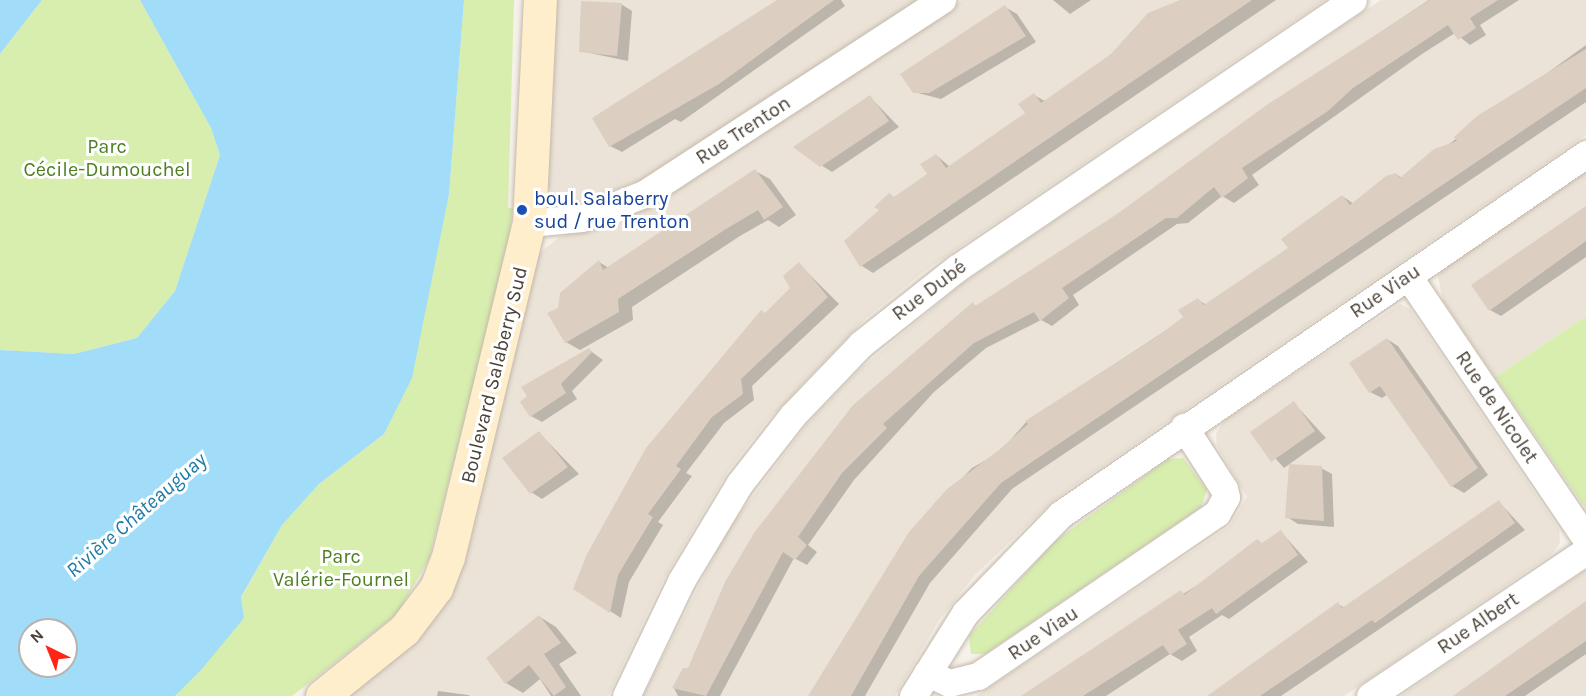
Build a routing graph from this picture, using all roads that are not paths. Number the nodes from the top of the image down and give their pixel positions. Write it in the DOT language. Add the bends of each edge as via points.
graph roads {
  1 [pos="540,0"];
  2 [pos="942,0"];
  3 [pos="1353,0"];
  4 [pos="1586,154"];
  5 [pos="529,223"];
  6 [pos="1408,276"];
  7 [pos="1184,427"];
  8 [pos="1586,539"];
  9 [pos="1586,551"];
  10 [pos="927,673"];
  11 [pos="322,696"];
  12 [pos="626,696"];
  13 [pos="913,696"];
  14 [pos="1370,696"];
  1 -- 5 [label="street, Boulevard Salaberry Sud"];
  2 -- 5 [label="street, Rue Trenton" via="644,194 582,218"];
  3 -- 12 [label="street, Rue Dubé" via="957,268 861,344 793,415 740,483 681,581"];
  4 -- 6 [label="street, Rue Viau"];
  5 -- 11 [label="street, Boulevard Salaberry Sud" via="442,575 404,630"];
  6 -- 7 [label="street, Rue Viau"];
  6 -- 8 [label="street, Rue de Nicolet"];
  7 -- 10 [label="street, Rue Viau" via="1043,529 965,613"];
  7 -- 10 [label="street, Rue Viau" via="1224,489 1226,497 1217,513 978,676 949,683"];
  9 -- 14 [label="street, Rue Albert"];
  10 -- 13 [label="street, Rue Viau"];
}
